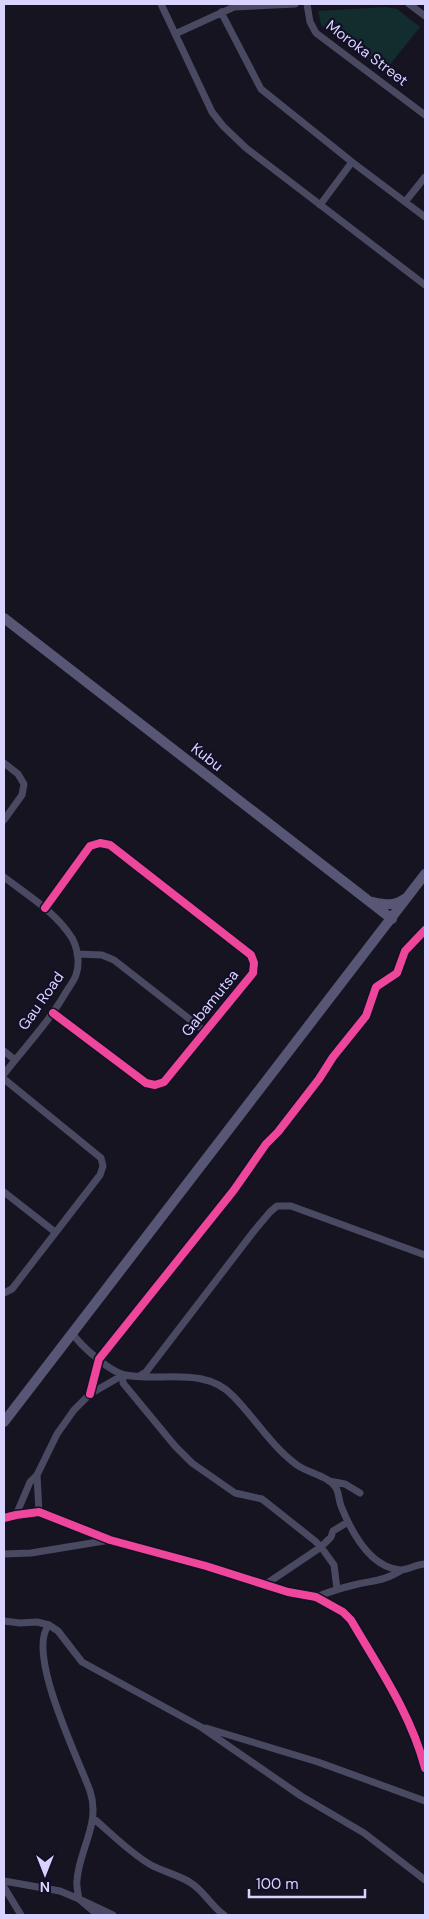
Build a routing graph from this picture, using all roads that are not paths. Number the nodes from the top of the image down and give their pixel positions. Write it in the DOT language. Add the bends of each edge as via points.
graph roads {
  1 [pos="161,4"];
  2 [pos="295,4"];
  3 [pos="308,4"];
  4 [pos="409,4"];
  5 [pos="221,12"];
  6 [pos="425,16"];
  7 [pos="175,34"];
  8 [pos="425,114"];
  9 [pos="352,162"];
  10 [pos="425,177"];
  11 [pos="405,202"];
  12 [pos="320,205"];
  13 [pos="425,217"];
  14 [pos="425,285"];
  15 [pos="4,618"];
  16 [pos="4,763"];
  17 [pos="4,820"];
  18 [pos="425,874"];
  19 [pos="4,877"];
  20 [pos="408,897"];
  21 [pos="369,901"];
  22 [pos="44,908"];
  23 [pos="392,919"];
  24 [pos="425,930"];
  25 [pos="78,954"];
  26 [pos="53,1012"];
  27 [pos="206,1032"];
  28 [pos="4,1051"];
  29 [pos="15,1060"];
  30 [pos="4,1074"];
  31 [pos="4,1079"];
  32 [pos="4,1192"];
  33 [pos="55,1232"];
  34 [pos="425,1255"];
  35 [pos="4,1293"];
  36 [pos="72,1333"];
  37 [pos="99,1359"];
  38 [pos="122,1375"];
  39 [pos="138,1376"];
  40 [pos="90,1394"];
  41 [pos="4,1422"];
  42 [pos="37,1475"];
  43 [pos="329,1481"];
  44 [pos="360,1493"];
  45 [pos="39,1512"];
  46 [pos="16,1515"];
  47 [pos="4,1518"];
  48 [pos="348,1522"];
  49 [pos="110,1540"];
  50 [pos="321,1547"];
  51 [pos="4,1554"];
  52 [pos="425,1564"];
  53 [pos="402,1570"];
  54 [pos="266,1584"];
  55 [pos="337,1589"];
  56 [pos="316,1597"];
  57 [pos="4,1621"];
  58 [pos="49,1625"];
  59 [pos="201,1727"];
  60 [pos="425,1768"];
  61 [pos="425,1801"];
  62 [pos="93,1818"];
  63 [pos="425,1880"];
  64 [pos="4,1881"];
  65 [pos="4,1886"];
  66 [pos="79,1899"];
  67 [pos="22,1915"];
  68 [pos="98,1915"];
  69 [pos="114,1915"];
  70 [pos="224,1915"];
  1 -- 7 [label="street"];
  2 -- 5 [label="street" via="239,6"];
  3 -- 8 [label="street, Moroka Street" via="310,22 316,33"];
  4 -- 6 [label="street"];
  5 -- 7 [label="street"];
  5 -- 9 [label="street" via="261,89"];
  7 -- 12 [label="street" via="203,96 223,126 246,148"];
  9 -- 11 [label="street"];
  9 -- 12 [label="street"];
  10 -- 11 [label="street"];
  11 -- 13 [label="street"];
  12 -- 14 [label="street"];
  15 -- 21 [label="main road, Kubu"];
  16 -- 17 [label="street" via="18,774 24,784 22,795"];
  18 -- 20 [label="main road"];
  19 -- 22 [label="street"];
  20 -- 21 [label="main road" via="396,904"];
  20 -- 23 [label="main road"];
  21 -- 23 [label="main road, Kubu"];
  22 -- 25 [label="street" via="68,934"];
  22 -- 27 [label="street, Gabamutsa" via="90,846 110,845 251,955 253,973"];
  23 -- 36 [label="main road"];
  24 -- 37 [label="street" via="405,950 397,973 376,987 366,1016 303,1100"];
  25 -- 26 [label="street, Gau Road" via="76,976"];
  25 -- 27 [label="street" via="102,955 114,960"];
  26 -- 27 [label="street, Gabamutsa" via="146,1083 155,1085 164,1082"];
  26 -- 29 [label="street, Gau Road"];
  28 -- 29 [label="street"];
  29 -- 30 [label="street, Gau Road"];
  31 -- 33 [label="street" via="101,1158 100,1175"];
  32 -- 33 [label="street"];
  33 -- 35 [label="street" via="12,1289"];
  34 -- 39 [label="street" via="291,1206 278,1206 254,1231 146,1372"];
  36 -- 37 [label="street"];
  36 -- 41 [label="main road"];
  37 -- 38 [label="street"];
  37 -- 40 [label="street"];
  38 -- 39 [label="street"];
  38 -- 40 [label="street"];
  38 -- 50 [label="street" via="129,1390 192,1463 236,1493 262,1499"];
  39 -- 43 [label="street" via="181,1376 221,1385 278,1449 298,1466"];
  40 -- 42 [label="street" via="57,1434"];
  42 -- 45 [label="street"];
  42 -- 46 [label="street" via="30,1482"];
  43 -- 44 [label="street" via="345,1484"];
  43 -- 48 [label="street" via="336,1488"];
  45 -- 46 [label="street"];
  45 -- 49 [label="street"];
  46 -- 47 [label="street"];
  48 -- 50 [label="street" via="333,1531"];
  48 -- 53 [label="street" via="374,1559 387,1567"];
  49 -- 51 [label="street" via="31,1553"];
  49 -- 54 [label="street"];
  50 -- 54 [label="street"];
  50 -- 55 [label="street" via="334,1565"];
  52 -- 53 [label="street"];
  53 -- 55 [label="street" via="382,1580"];
  54 -- 56 [label="street" via="294,1594"];
  55 -- 56 [label="street"];
  56 -- 60 [label="street" via="351,1620 406,1715"];
  57 -- 58 [label="street"];
  58 -- 59 [label="street" via="58,1631 82,1662"];
  58 -- 62 [label="street" via="43,1636 44,1664 66,1734 91,1793"];
  59 -- 61 [label="street" via="318,1762"];
  59 -- 63 [label="street" via="301,1796 364,1833"];
  62 -- 66 [label="street" via="77,1881"];
  62 -- 70 [label="street" via="152,1865 191,1883"];
  64 -- 66 [label="street" via="60,1891"];
  65 -- 67 [label="street"];
  66 -- 68 [label="street"];
  66 -- 69 [label="street"];
}
